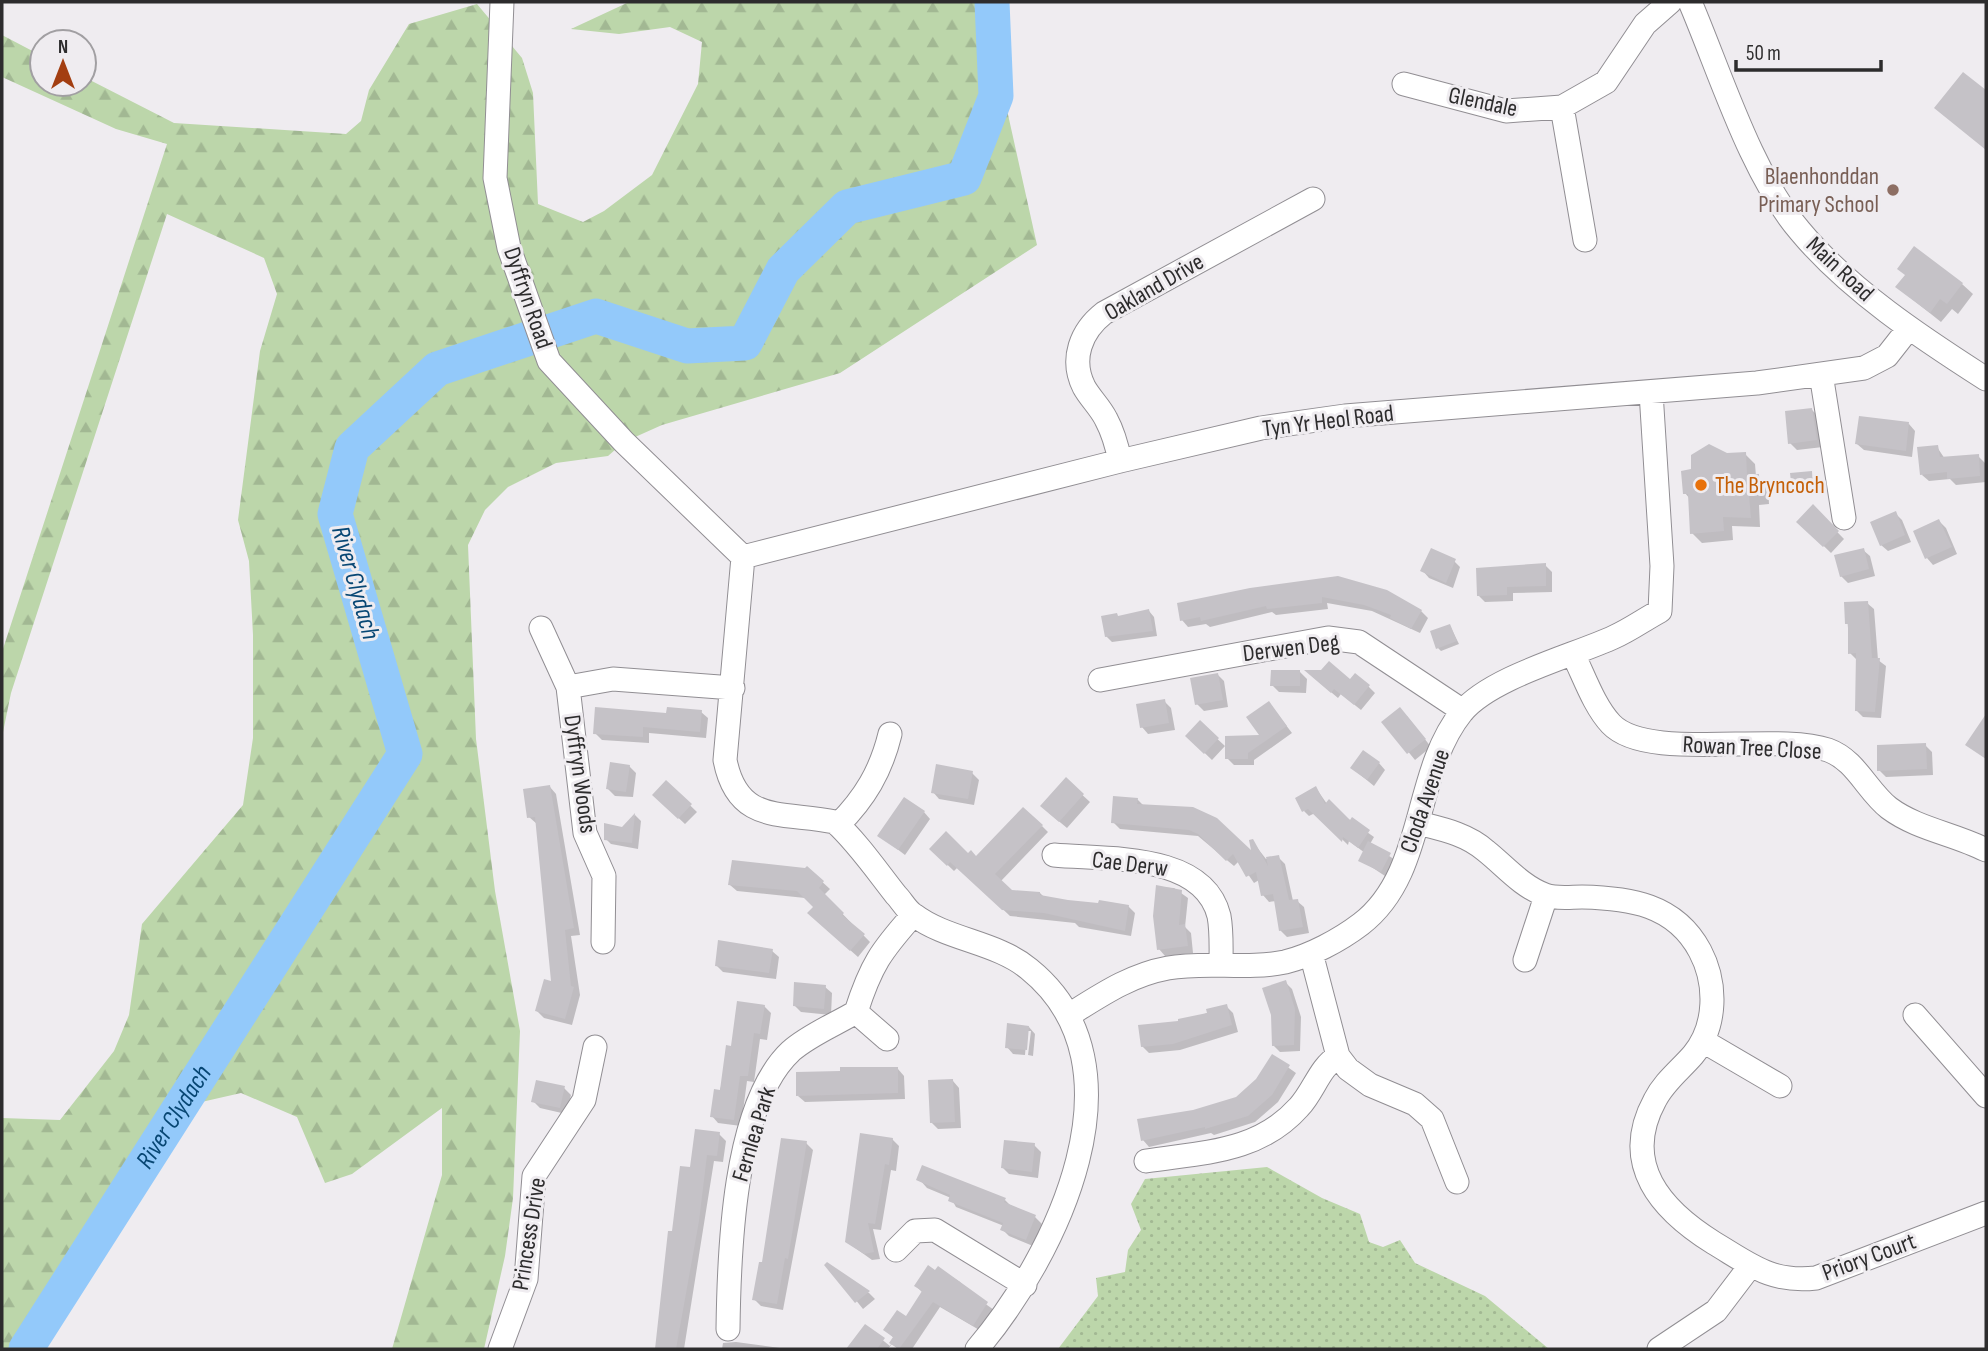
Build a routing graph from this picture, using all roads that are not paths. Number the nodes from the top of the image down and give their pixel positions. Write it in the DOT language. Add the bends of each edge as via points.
graph roads {
  1 [pos="502,2"];
  2 [pos="1670,2"];
  3 [pos="1690,2"];
  4 [pos="1404,83"];
  5 [pos="1562,107"];
  6 [pos="1312,198"];
  7 [pos="1585,240"];
  8 [pos="1909,328"];
  9 [pos="1822,374"];
  10 [pos="1986,379"];
  11 [pos="1651,392"];
  12 [pos="1120,461"];
  13 [pos="1843,518"];
  14 [pos="743,557"];
  15 [pos="541,628"];
  16 [pos="1573,654"];
  17 [pos="1100,680"];
  18 [pos="568,687"];
  19 [pos="733,688"];
  20 [pos="1463,711"];
  21 [pos="890,734"];
  22 [pos="1418,823"];
  23 [pos="838,825"];
  24 [pos="1986,849"];
  25 [pos="1054,855"];
  26 [pos="1546,896"];
  27 [pos="913,915"];
  28 [pos="603,942"];
  29 [pos="1311,953"];
  30 [pos="1525,960"];
  31 [pos="1221,965"];
  32 [pos="856,1012"];
  33 [pos="1069,1015"];
  34 [pos="1915,1015"];
  35 [pos="887,1039"];
  36 [pos="1703,1041"];
  37 [pos="595,1047"];
  38 [pos="1338,1056"];
  39 [pos="1780,1086"];
  40 [pos="1986,1096"];
  41 [pos="1146,1161"];
  42 [pos="1457,1182"];
  43 [pos="1986,1213"];
  44 [pos="896,1250"];
  45 [pos="1751,1265"];
  46 [pos="1025,1285"];
  47 [pos="728,1329"];
  48 [pos="500,1349"];
  49 [pos="977,1349"];
  50 [pos="1659,1349"];
  1 -- 14 [label="street, Dyffryn Road" via="495,178 509,248 549,360 624,442"];
  2 -- 5 [label="street, Glendale" via="1645,24 1606,82"];
  3 -- 8 [label="street, Main Road" via="1756,158 1800,231 1863,292"];
  4 -- 5 [label="street, Glendale" via="1506,111"];
  5 -- 7 [label="street"];
  6 -- 12 [label="street, Oakland Drive" via="1104,313 1087,329 1078,351 1078,371 1106,418"];
  8 -- 9 [label="street, Tyn Yr Heol Road" via="1886,356 1864,368"];
  8 -- 10 [label="street, Main Road"];
  9 -- 11 [label="street, Tyn Yr Heol Road"];
  9 -- 13 [label="street"];
  11 -- 12 [label="street, Tyn Yr Heol Road" via="1345,416 1261,428"];
  11 -- 16 [label="street, Cloda Avenue" via="1662,566 1660,611"];
  12 -- 14 [label="street, Tyn Yr Heol Road"];
  14 -- 19 [label="street"];
  15 -- 18 [label="street, Dyffryn Woods"];
  16 -- 20 [label="street, Cloda Avenue" via="1525,671"];
  16 -- 24 [label="street, Rowan Tree Close" via="1605,716 1629,737 1650,743 1828,750 1847,761 1868,789 1909,821"];
  17 -- 20 [label="street, Derwen Deg" via="1328,638 1359,642"];
  18 -- 19 [label="street, Dyffryn Woods" via="613,679"];
  18 -- 28 [label="street, Dyffryn Woods" via="585,833 604,876"];
  19 -- 23 [label="street" via="725,760 740,796 768,814"];
  20 -- 22 [label="street, Cloda Avenue" via="1436,759"];
  21 -- 23 [label="street" via="874,780"];
  22 -- 26 [label="street, Priory Court" via="1459,834"];
  22 -- 29 [label="street, Cloda Avenue" via="1396,883 1362,923"];
  23 -- 27 [label="street"];
  25 -- 31 [label="street, Cae Derw" via="1170,867 1191,876 1207,891 1219,915"];
  26 -- 30 [label="street"];
  26 -- 36 [label="street, Priory Court" via="1637,901 1679,924 1699,949 1710,979 1712,1011"];
  27 -- 32 [label="street" via="868,974"];
  27 -- 33 [label="street" via="1012,956 1044,982"];
  29 -- 31 [label="street, Cloda Avenue" via="1284,962"];
  29 -- 38 [label="street"];
  31 -- 33 [label="street, Cloda Avenue" via="1171,967 1143,974"];
  32 -- 35 [label="street"];
  32 -- 47 [label="street, Fernlea Park" via="792,1050 765,1084 743,1157 730,1237"];
  33 -- 46 [label="street" via="1084,1054 1088,1096 1074,1173 1042,1256"];
  34 -- 40 [label="street"];
  36 -- 39 [label="street"];
  36 -- 45 [label="street, Priory Court" via="1655,1099 1644,1130 1645,1163 1656,1193 1675,1217"];
  37 -- 48 [label="street, Princess Drive" via="584,1100 534,1176 526,1279"];
  38 -- 41 [label="street" via="1328,1063 1300,1106 1270,1133 1248,1144"];
  38 -- 42 [label="street" via="1370,1085 1415,1104 1432,1119"];
  43 -- 45 [label="street, Priory Court" via="1816,1278 1791,1281"];
  44 -- 46 [label="street" via="915,1231 935,1230"];
  45 -- 50 [label="street" via="1716,1311"];
  46 -- 49 [label="street"];
}
